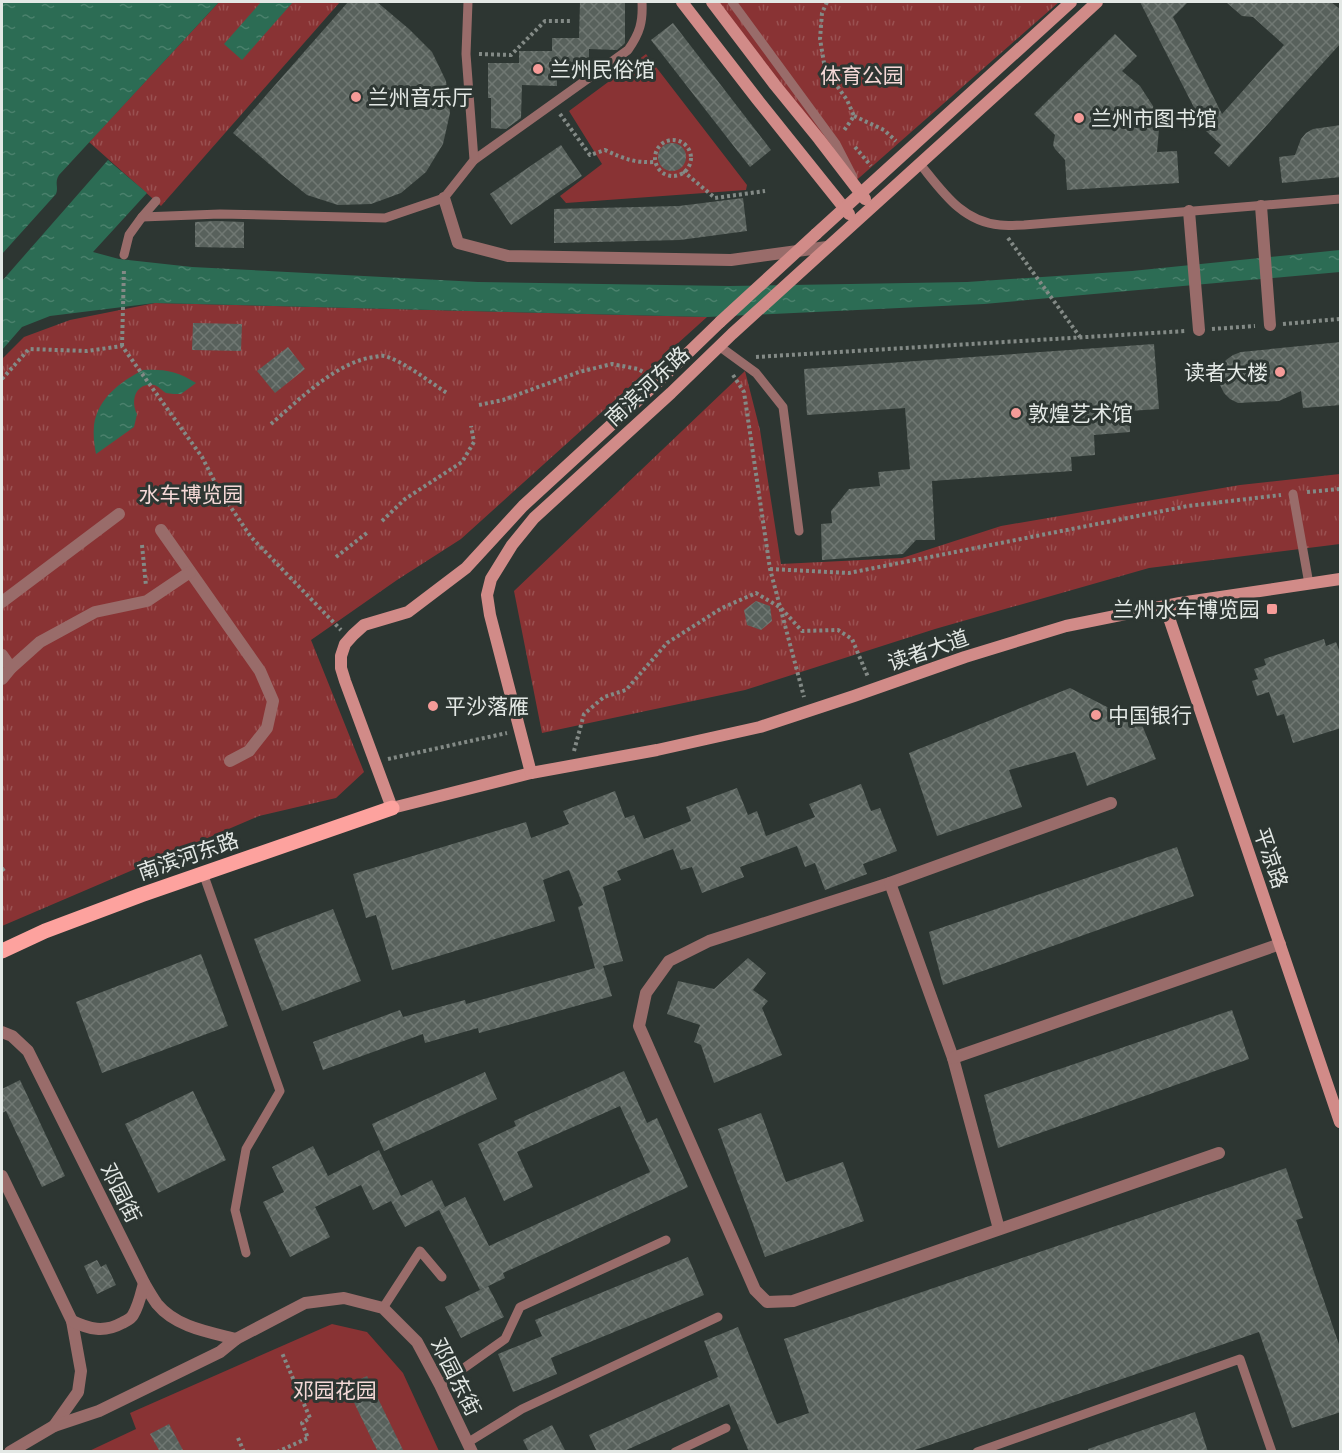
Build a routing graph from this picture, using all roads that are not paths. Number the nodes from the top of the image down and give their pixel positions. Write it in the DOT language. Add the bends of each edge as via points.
graph roads {
  1 [pos="468,2"];
  2 [pos="642,2"];
  3 [pos="682,2"];
  4 [pos="712,2"];
  5 [pos="732,2"];
  6 [pos="1071,2"];
  7 [pos="1097,2"];
  8 [pos="474,160"];
  9 [pos="920,164"];
  10 [pos="861,194"];
  11 [pos="444,198"];
  12 [pos="1341,199"];
  13 [pos="156,201"];
  14 [pos="1261,206"];
  15 [pos="872,207"];
  16 [pos="844,209"];
  17 [pos="1189,211"];
  18 [pos="142,217"];
  19 [pos="856,221"];
  20 [pos="827,247"];
  21 [pos="124,255"];
  22 [pos="1270,325"];
  23 [pos="1199,330"];
  24 [pos="719,346"];
  25 [pos="1293,494"];
  26 [pos="119,514"];
  27 [pos="161,530"];
  28 [pos="799,531"];
  29 [pos="190,572"];
  30 [pos="1341,579"];
  31 [pos="1309,584"];
  32 [pos="2,602"];
  33 [pos="1165,606"];
  34 [pos="2,655"];
  35 [pos="11,668"];
  36 [pos="2,679"];
  37 [pos="230,761"];
  38 [pos="531,773"];
  39 [pos="1111,803"];
  40 [pos="392,808"];
  41 [pos="203,873"];
  42 [pos="890,883"];
  43 [pos="1280,944"];
  44 [pos="2,951"];
  45 [pos="2,1032"];
  46 [pos="953,1058"];
  47 [pos="1341,1122"];
  48 [pos="1219,1153"];
  49 [pos="2,1176"];
  50 [pos="999,1229"];
  51 [pos="666,1240"];
  52 [pos="246,1253"];
  53 [pos="442,1277"];
  54 [pos="144,1283"];
  55 [pos="383,1308"];
  56 [pos="718,1317"];
  57 [pos="72,1321"];
  58 [pos="236,1339"];
  59 [pos="440,1385"];
  60 [pos="54,1426"];
  61 [pos="726,1428"];
  62 [pos="470,1447"];
  63 [pos="10,1452"];
  64 [pos="675,1452"];
  65 [pos="977,1452"];
  66 [pos="1272,1452"];
  1 -- 8 [label="lane" via="466,54"];
  2 -- 8 [label="lane" via="638,36 628,50"];
  3 -- 16 [label="main road"];
  4 -- 10 [label="main road"];
  5 -- 10 [label="lane" via="836,144"];
  6 -- 10 [label="main road, 南滨河东路"];
  7 -- 9 [label="main road, 南滨河东路"];
  8 -- 11 [label="lane"];
  9 -- 15 [label="main road, 南滨河东路"];
  9 -- 17 [label="lane" via="954,206 976,219 999,225"];
  10 -- 15 [label="main road"];
  10 -- 16 [label="main road, 南滨河东路"];
  11 -- 18 [label="lane" via="385,218 220,214"];
  11 -- 20 [label="street" via="458,243 508,256 732,261"];
  12 -- 14 [label="lane"];
  13 -- 18 [label="lane"];
  14 -- 17 [label="lane"];
  14 -- 22 [label="street"];
  15 -- 19 [label="main road, 南滨河东路"];
  16 -- 19 [label="main road"];
  16 -- 40 [label="main road, 南滨河东路, bridge" via="522,506 466,568 408,612 364,625 345,644 341,668"];
  17 -- 23 [label="street"];
  18 -- 21 [label="lane" via="129,235"];
  19 -- 20 [label="main road, 南滨河东路"];
  20 -- 24 [label="main road, 南滨河东路"];
  24 -- 28 [label="lane" via="756,373 783,407"];
  24 -- 38 [label="main road, 南滨河东路" via="534,519 491,579 487,596 490,615"];
  25 -- 31 [label="lane"];
  26 -- 32 [label="street"];
  27 -- 29 [label="street"];
  29 -- 35 [label="street" via="147,601 95,612 40,642"];
  29 -- 37 [label="street" via="260,671 273,701 267,728 249,752"];
  30 -- 31 [label="main road, 读者大道"];
  31 -- 33 [label="main road, 读者大道"];
  33 -- 38 [label="main road, 读者大道" via="1066,626 759,727"];
  33 -- 43 [label="main road, 平凉路"];
  34 -- 35 [label="street"];
  35 -- 36 [label="street"];
  38 -- 40 [label="main road, 南滨河东路"];
  39 -- 42 [label="street"];
  40 -- 41 [label="main road, 南滨河东路"];
  41 -- 44 [label="main road, 南滨河东路" via="45,931"];
  41 -- 52 [label="lane" via="280,1091 246,1149 235,1210"];
  42 -- 46 [label="street"];
  42 -- 50 [label="street" via="709,941 669,961 646,993 639,1026 755,1290 766,1302 793,1301"];
  43 -- 46 [label="street"];
  43 -- 47 [label="main road, 平凉路"];
  45 -- 54 [label="street, 邓园街" via="28,1051"];
  46 -- 50 [label="street"];
  48 -- 50 [label="street"];
  49 -- 57 [label="street"];
  51 -- 59 [label="lane" via="520,1307 505,1339"];
  53 -- 55 [label="lane" via="420,1251"];
  54 -- 57 [label="street" via="132,1318 119,1325 102,1330"];
  54 -- 58 [label="street, 邓园街" via="158,1305 177,1321"];
  55 -- 58 [label="street" via="344,1298 305,1303"];
  55 -- 59 [label="street, 邓园东街" via="417,1342"];
  56 -- 62 [label="lane" via="522,1409"];
  57 -- 60 [label="street" via="81,1371 78,1392"];
  58 -- 60 [label="street" via="220,1352 99,1411"];
  59 -- 62 [label="street, 邓园东街"];
  60 -- 63 [label="street"];
  61 -- 64 [label="lane"];
  65 -- 66 [label="lane" via="1240,1359"];
}
